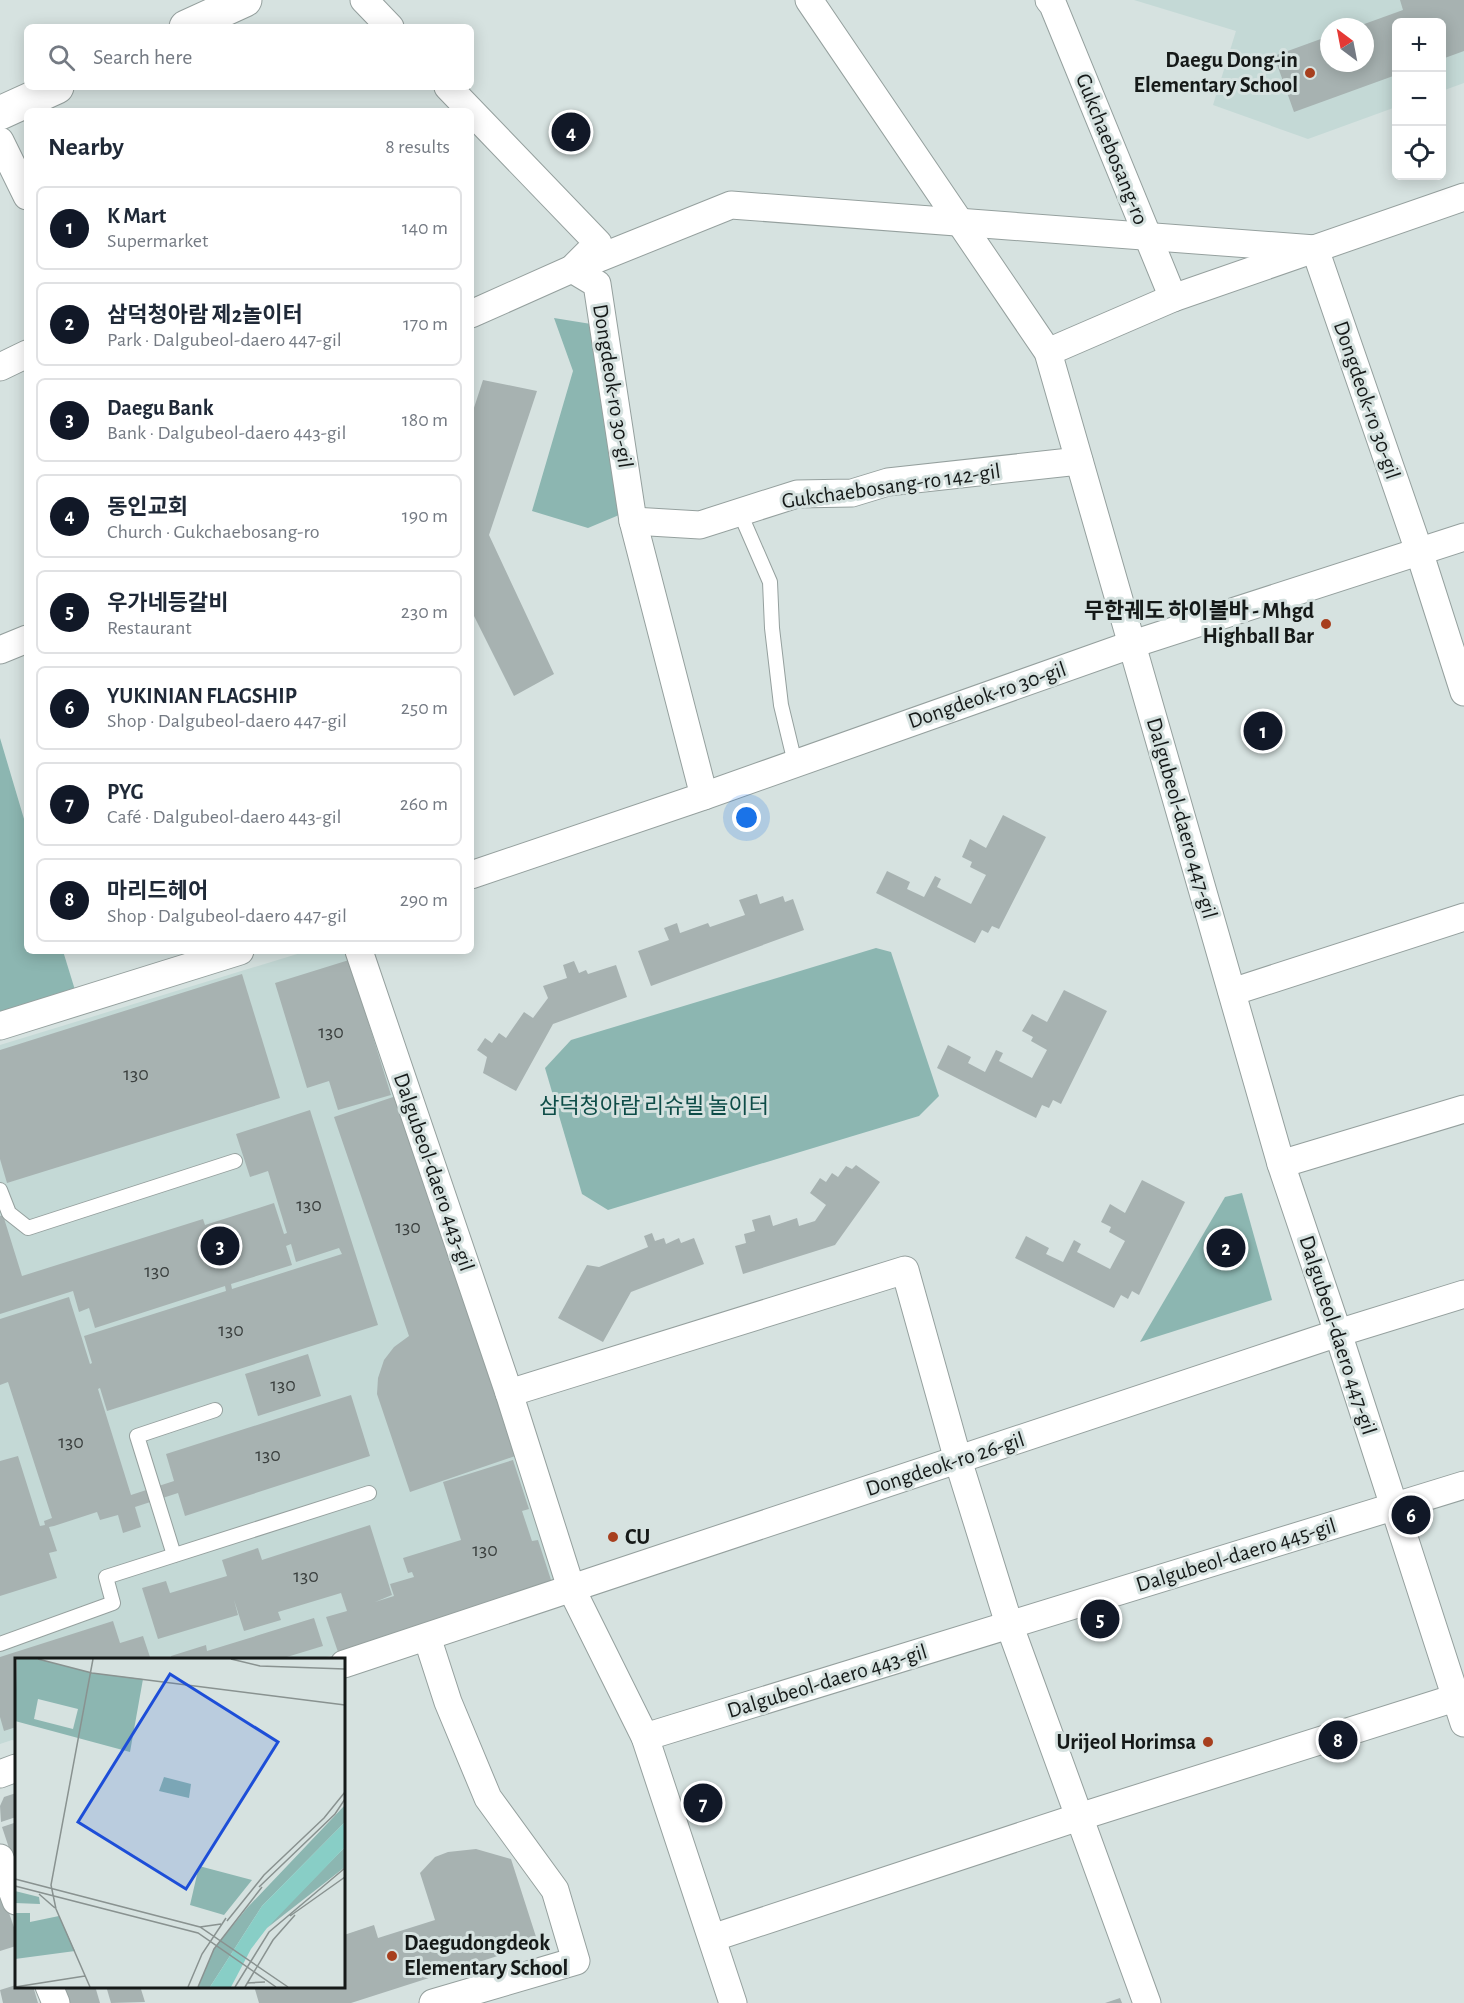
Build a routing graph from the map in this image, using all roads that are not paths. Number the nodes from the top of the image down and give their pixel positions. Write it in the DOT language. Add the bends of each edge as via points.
graph roads {
  1 [pos="245,0"];
  2 [pos="364,0"];
  3 [pos="809,0"];
  4 [pos="1049,0"];
  5 [pos="193,24"];
  6 [pos="387,24"];
  7 [pos="50,90"];
  8 [pos="451,90"];
  9 [pos="468,108"];
  10 [pos="0,113"];
  11 [pos="474,114"];
  12 [pos="0,141"];
  13 [pos="24,190"];
  14 [pos="1464,197"];
  15 [pos="960,222"];
  16 [pos="1148,236"];
  17 [pos="1315,249"];
  18 [pos="572,269"];
  19 [pos="1173,298"];
  20 [pos="474,313"];
  21 [pos="1048,352"];
  22 [pos="24,355"];
  23 [pos="0,367"];
  24 [pos="1079,461"];
  25 [pos="740,513"];
  26 [pos="633,521"];
  27 [pos="1464,537"];
  28 [pos="1419,551"];
  29 [pos="24,640"];
  30 [pos="1132,644"];
  31 [pos="0,650"];
  32 [pos="1464,692"];
  33 [pos="795,763"];
  34 [pos="704,796"];
  35 [pos="474,874"];
  36 [pos="1464,917"];
  37 [pos="230,954"];
  38 [pos="361,954"];
  39 [pos="1232,992"];
  40 [pos="0,1026"];
  41 [pos="1464,1109"];
  42 [pos="235,1161"];
  43 [pos="1281,1164"];
  44 [pos="0,1190"];
  45 [pos="1464,1294"];
  46 [pos="1338,1333"];
  47 [pos="509,1393"];
  48 [pos="215,1410"];
  49 [pos="958,1460"];
  50 [pos="1464,1485"];
  51 [pos="369,1492"];
  52 [pos="1394,1506"];
  53 [pos="174,1555"];
  54 [pos="571,1588"];
  55 [pos="1009,1624"];
  56 [pos="427,1637"];
  57 [pos="0,1644"];
  58 [pos="345,1664"];
  59 [pos="1460,1696"];
  60 [pos="1464,1723"];
  61 [pos="645,1737"];
  62 [pos="15,1768"];
  63 [pos="0,1774"];
  64 [pos="1079,1817"];
  65 [pos="0,1858"];
  66 [pos="15,1898"];
  67 [pos="711,1938"];
  68 [pos="51,1988"];
  69 [pos="56,2003"];
  70 [pos="433,2003"];
  71 [pos="733,2003"];
  72 [pos="1147,2003"];
  1 -- 5 [label="main road"];
  2 -- 6 [label="street"];
  3 -- 15 [label="street"];
  4 -- 16 [label="street, Gukchaebosang-ro"];
  7 -- 10 [label="main road"];
  8 -- 9 [label="street"];
  11 -- 18 [label="street" via="598,243"];
  12 -- 13 [label="street"];
  14 -- 17 [label="street"];
  15 -- 16 [label="street"];
  15 -- 18 [label="street" via="730,205"];
  15 -- 21 [label="street"];
  16 -- 17 [label="street"];
  16 -- 19 [label="street, Gukchaebosang-ro"];
  17 -- 19 [label="street"];
  17 -- 28 [label="street, Dongdeok-ro 30-gil"];
  18 -- 20 [label="street"];
  18 -- 26 [label="street, Dongdeok-ro 30-gil" via="597,284"];
  19 -- 21 [label="street"];
  21 -- 24 [label="street"];
  22 -- 23 [label="street"];
  24 -- 25 [label="street, Gukchaebosang-ro 142-gil" via="888,482 852,494 797,494"];
  24 -- 30 [label="street"];
  25 -- 26 [label="street, Gukchaebosang-ro 142-gil" via="700,525"];
  25 -- 33 [label="lane" via="770,582 781,705"];
  26 -- 34 [label="street, Dongdeok-ro 30-gil"];
  27 -- 28 [label="street, Dongdeok-ro 30-gil"];
  28 -- 30 [label="street, Dongdeok-ro 30-gil"];
  28 -- 32 [label="street, Dongdeok-ro 30-gil"];
  29 -- 31 [label="street"];
  30 -- 33 [label="street, Dongdeok-ro 30-gil"];
  30 -- 39 [label="street, Dalgubeol-daero 447-gil"];
  33 -- 34 [label="street, Dongdeok-ro 30-gil"];
  34 -- 35 [label="street, Dongdeok-ro 30-gil"];
  36 -- 39 [label="street"];
  37 -- 40 [label="street"];
  38 -- 47 [label="street, Dalgubeol-daero 443-gil"];
  39 -- 43 [label="street, Dalgubeol-daero 447-gil"];
  41 -- 43 [label="street"];
  42 -- 44 [label="lane" via="28,1228 9,1213"];
  43 -- 46 [label="street, Dalgubeol-daero 447-gil"];
  45 -- 46 [label="street, Dongdeok-ro 26-gil"];
  46 -- 49 [label="street, Dongdeok-ro 26-gil"];
  46 -- 52 [label="street, Dalgubeol-daero 447-gil"];
  47 -- 49 [label="street" via="905,1270"];
  47 -- 54 [label="street, Dalgubeol-daero 443-gil"];
  48 -- 53 [label="lane" via="138,1436"];
  49 -- 54 [label="street, Dongdeok-ro 26-gil"];
  49 -- 55 [label="street"];
  50 -- 52 [label="street"];
  51 -- 53 [label="lane"];
  52 -- 55 [label="street, Dalgubeol-daero 445-gil"];
  52 -- 59 [label="street, Dalgubeol-daero 447-gil"];
  53 -- 57 [label="lane" via="106,1576 113,1603"];
  54 -- 56 [label="street, Dongdeok-ro 26-gil"];
  54 -- 61 [label="street, Dalgubeol-daero 443-gil"];
  55 -- 61 [label="street, Dalgubeol-daero 443-gil"];
  55 -- 64 [label="street"];
  56 -- 58 [label="street, Dongdeok-ro 26-gil"];
  56 -- 70 [label="street" via="448,1702 488,1798 555,1890 576,1961"];
  59 -- 60 [label="street, Dalgubeol-daero 447-gil"];
  59 -- 64 [label="street"];
  61 -- 67 [label="street, Dalgubeol-daero 443-gil"];
  62 -- 63 [label="street"];
  64 -- 67 [label="street"];
  64 -- 72 [label="street"];
  65 -- 66 [label="street"];
  67 -- 71 [label="street, Dalgubeol-daero 443-gil"];
  68 -- 69 [label="street"];
}
